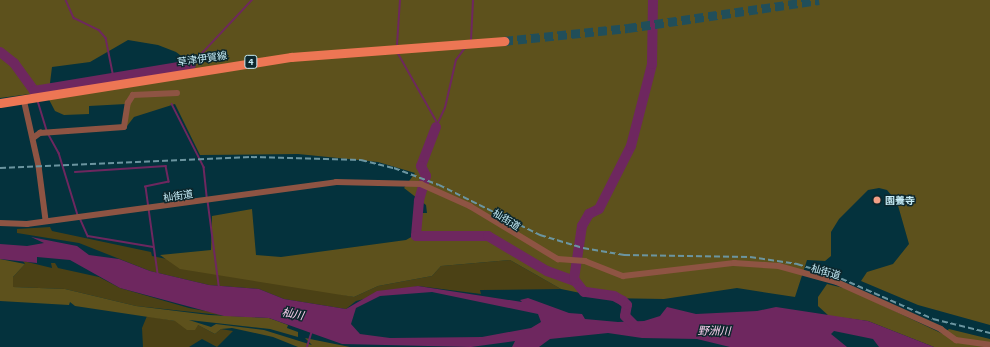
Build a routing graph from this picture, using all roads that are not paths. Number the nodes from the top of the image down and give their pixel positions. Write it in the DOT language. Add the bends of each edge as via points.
graph roads {
  1 [pos="504,41"];
  2 [pos="176,93"];
  3 [pos="24,99"];
  4 [pos="0,102"];
  5 [pos="33,138"];
  6 [pos="46,220"];
  7 [pos="0,223"];
  8 [pos="990,345"];
  1 -- 3 [label="main road, 草津伊賀線 / 4" via="291,57"];
  2 -- 5 [label="street" via="133,95 128,103 124,127 40,133"];
  3 -- 4 [label="main road, 草津伊賀線 / 4"];
  3 -- 5 [label="street"];
  5 -- 6 [label="street"];
  6 -- 7 [label="street, 杣街道"];
  6 -- 8 [label="street, 杣街道" via="336,182 421,184 470,206 558,259 585,261 623,276 734,263 779,266 837,282 936,327 956,340"];
}
